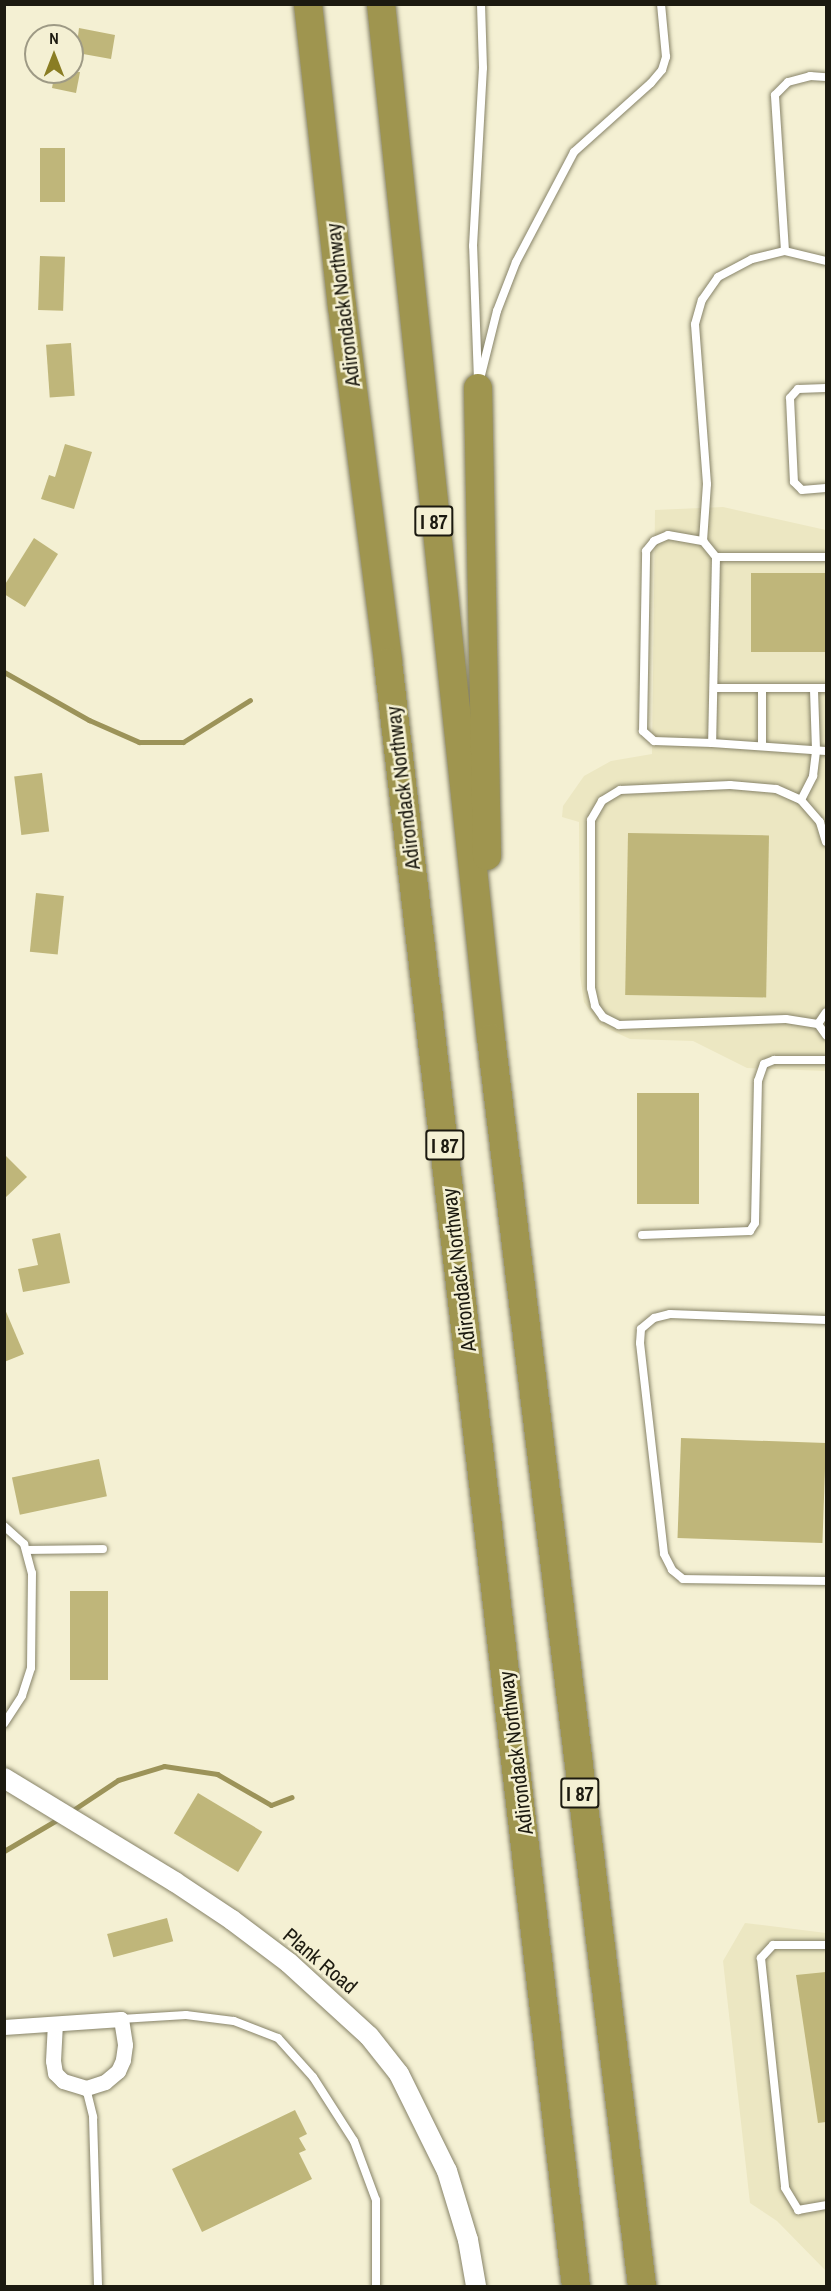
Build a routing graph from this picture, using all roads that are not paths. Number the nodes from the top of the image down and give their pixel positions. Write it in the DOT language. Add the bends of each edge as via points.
graph roads {
  1 [pos="308,4"];
  2 [pos="381,4"];
  3 [pos="481,4"];
  4 [pos="661,4"];
  5 [pos="826,77"];
  6 [pos="785,251"];
  7 [pos="826,261"];
  8 [pos="478,388"];
  9 [pos="826,388"];
  10 [pos="826,488"];
  11 [pos="703,541"];
  12 [pos="716,557"];
  13 [pos="826,557"];
  14 [pos="714,688"];
  15 [pos="762,688"];
  16 [pos="826,688"];
  17 [pos="814,689"];
  18 [pos="712,743"];
  19 [pos="762,744"];
  20 [pos="816,750"];
  21 [pos="826,750"];
  22 [pos="801,800"];
  23 [pos="826,842"];
  24 [pos="826,1012"];
  25 [pos="818,1024"];
  26 [pos="826,1035"];
  27 [pos="491,1038"];
  28 [pos="826,1060"];
  29 [pos="642,1235"];
  30 [pos="826,1320"];
  31 [pos="4,1526"];
  32 [pos="103,1549"];
  33 [pos="28,1550"];
  34 [pos="826,1581"];
  35 [pos="4,1724"];
  36 [pos="4,1778"];
  37 [pos="826,1945"];
  38 [pos="121,2019"];
  39 [pos="55,2026"];
  40 [pos="4,2027"];
  41 [pos="86,2088"];
  42 [pos="826,2205"];
  43 [pos="98,2286"];
  44 [pos="376,2286"];
  45 [pos="476,2286"];
  46 [pos="576,2286"];
  47 [pos="642,2286"];
  1 -- 46 [label="highway, Adirondack Northway / I 87"];
  2 -- 27 [label="highway, I 87"];
  3 -- 8 [label="lane" via="483,68 473,246"];
  4 -- 8 [label="lane" via="666,57 662,70 574,152 516,262 497,311"];
  5 -- 6 [label="lane" via="810,76 788,82 775,95"];
  6 -- 7 [label="lane"];
  6 -- 11 [label="lane" via="752,259 718,277 702,300 695,324 707,484"];
  8 -- 27 [label="highway"];
  9 -- 10 [label="lane" via="798,389 790,398 794,482 802,490"];
  11 -- 12 [label="lane"];
  11 -- 18 [label="lane" via="668,535 654,541 646,551 643,731 654,741"];
  12 -- 13 [label="lane"];
  12 -- 14 [label="lane"];
  14 -- 15 [label="lane"];
  14 -- 18 [label="lane"];
  15 -- 17 [label="lane"];
  15 -- 19 [label="lane"];
  16 -- 17 [label="lane"];
  17 -- 20 [label="lane"];
  18 -- 19 [label="lane"];
  19 -- 20 [label="lane"];
  20 -- 21 [label="lane"];
  20 -- 22 [label="lane" via="813,776"];
  22 -- 23 [label="lane" via="820,822"];
  22 -- 25 [label="lane" via="776,789 730,785 620,790 602,801 591,820 591,988 595,1006 603,1017 619,1025 786,1019"];
  24 -- 25 [label="lane"];
  25 -- 26 [label="lane"];
  27 -- 47 [label="highway, I 87"];
  28 -- 29 [label="lane" via="774,1060 764,1064 758,1080 755,1223 750,1231"];
  30 -- 34 [label="lane" via="670,1314 654,1318 641,1329 640,1343 664,1554 672,1570 683,1579"];
  31 -- 33 [label="lane"];
  32 -- 33 [label="lane"];
  33 -- 35 [label="lane" via="32,1573 31,1668 22,1696"];
  36 -- 45 [label="street, Plank Road" via="232,1920 289,1963 369,2036 399,2074 447,2171 468,2240"];
  37 -- 42 [label="lane" via="773,1945 761,1958 785,2188 798,2210"];
  38 -- 39 [label="street"];
  38 -- 41 [label="street" via="125,2045 118,2071 105,2082"];
  38 -- 44 [label="lane" via="186,2015 234,2021 278,2038 313,2077 354,2140 376,2200"];
  39 -- 40 [label="street"];
  39 -- 41 [label="street" via="56,2073 63,2081"];
  41 -- 43 [label="lane" via="93,2117"];
}
